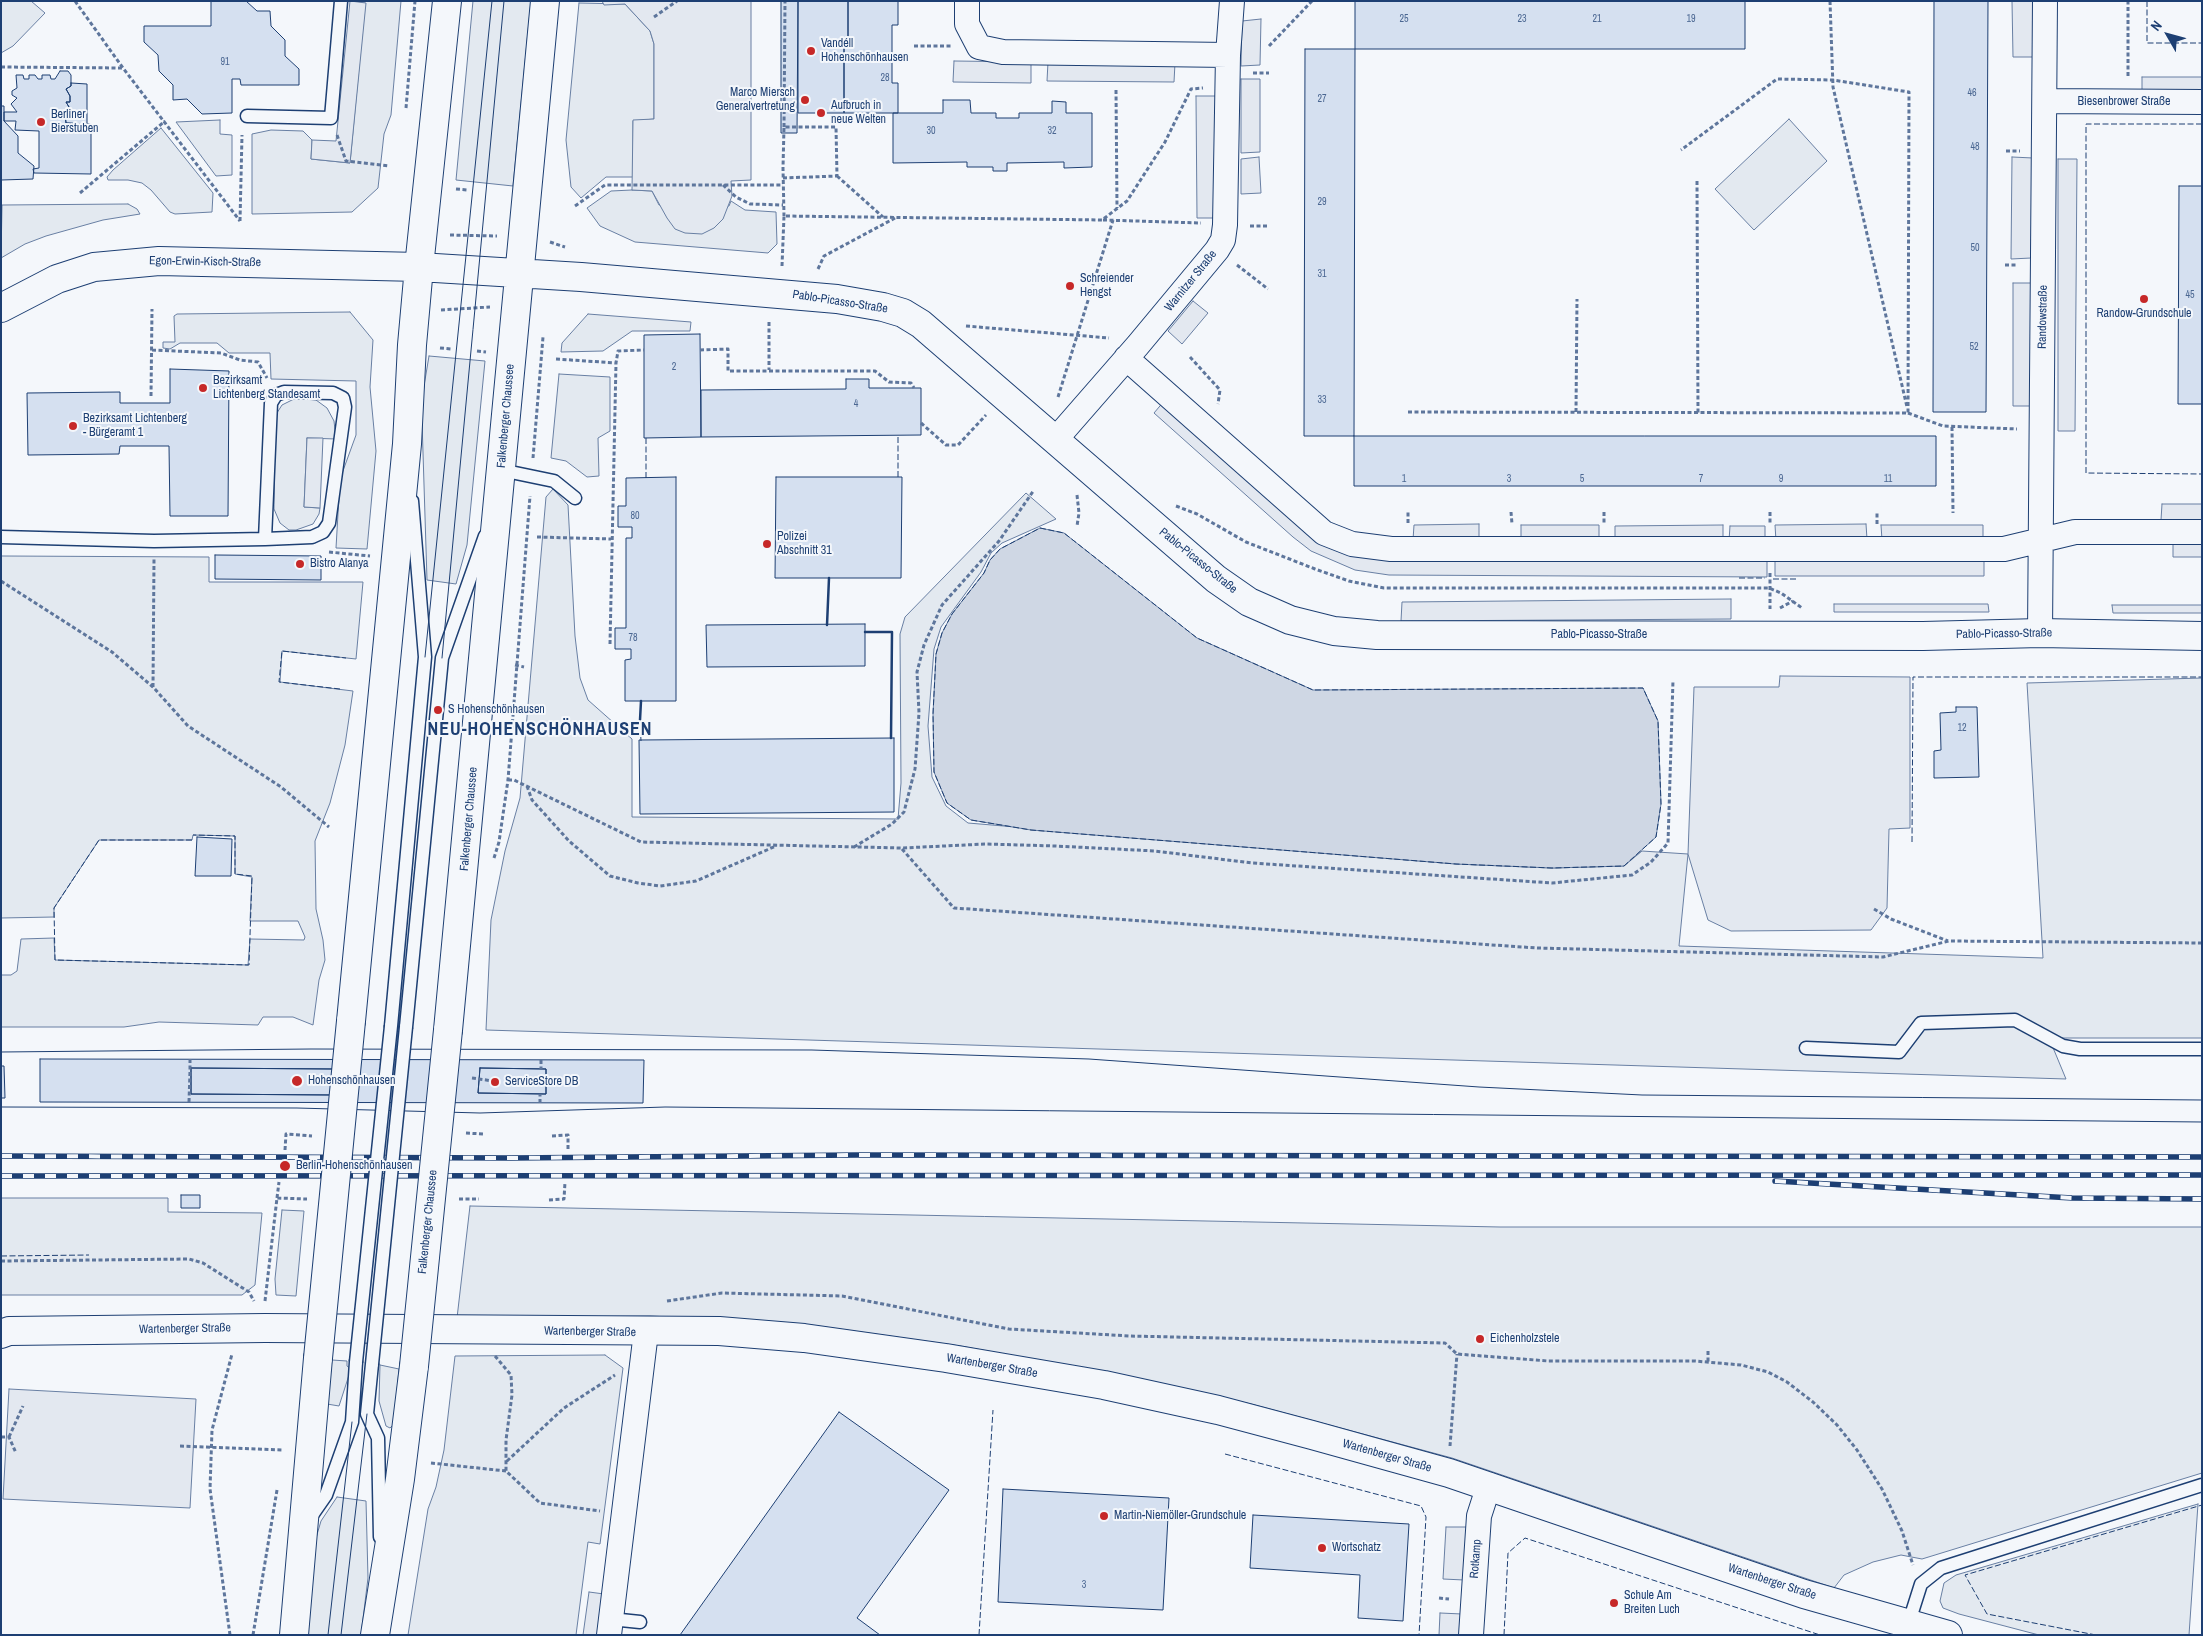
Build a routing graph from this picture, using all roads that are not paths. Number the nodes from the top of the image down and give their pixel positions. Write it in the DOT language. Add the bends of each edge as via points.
graph roads {
  1 [pos="340,1"];
  2 [pos="447,1"];
  3 [pos="545,1"];
  4 [pos="967,1"];
  5 [pos="1232,1"];
  6 [pos="2046,1"];
  7 [pos="1228,64"];
  8 [pos="2046,101"];
  9 [pos="2202,102"];
  10 [pos="247,116"];
  11 [pos="419,267"];
  12 [pos="520,274"];
  13 [pos="1,308"];
  14 [pos="1132,352"];
  15 [pos="1056,439"];
  16 [pos="407,444"];
  17 [pos="500,482"];
  18 [pos="575,498"];
  19 [pos="2202,532"];
  20 [pos="1,537"];
  21 [pos="2042,538"];
  22 [pos="265,539"];
  23 [pos="2040,633"];
  24 [pos="2202,636"];
  25 [pos="1806,1048"];
  26 [pos="2202,1049"];
  27 [pos="646,1332"];
  28 [pos="1,1334"];
  29 [pos="1488,1485"];
  30 [pos="2202,1485"];
  31 [pos="304,1526"];
  32 [pos="381,1600"];
  33 [pos="640,1622"];
  34 [pos="1908,1625"];
  35 [pos="610,1627"];
  36 [pos="294,1635"];
  37 [pos="376,1635"];
  38 [pos="1471,1635"];
  39 [pos="1948,1635"];
  1 -- 10 [label="lane" via="331,118"];
  2 -- 11 [label="main road"];
  3 -- 12 [label="main road, Falkenberger Chaussee"];
  4 -- 7 [label="street" via="967,24 979,47 1004,52"];
  5 -- 7 [label="street, Warnitzer Straße"];
  6 -- 8 [label="street, Randowstraße"];
  7 -- 14 [label="street, Warnitzer Straße" via="1223,240"];
  8 -- 9 [label="street, Biesenbrower Straße"];
  8 -- 21 [label="street, Randowstraße"];
  11 -- 12 [label="main road, Pablo-Picasso-Straße"];
  11 -- 13 [label="main road, Egon-Erwin-Kisch-Straße" via="136,262 94,267 57,279"];
  11 -- 16 [label="main road"];
  12 -- 15 [label="main road, Pablo-Picasso-Straße" via="783,294 883,307 903,313 922,324"];
  12 -- 17 [label="main road, Falkenberger Chaussee"];
  14 -- 15 [label="street, Warnitzer Straße"];
  14 -- 21 [label="street" via="1324,533 1352,544 1391,549 2004,549"];
  15 -- 23 [label="main road, Pablo-Picasso-Straße" via="1224,585 1249,602 1290,620 1334,631 1377,635 1924,636"];
  16 -- 31 [label="main road, bridge"];
  16 -- 31 [label="lane, bridge" via="425,657 391,1026 352,1422 326,1494"];
  17 -- 18 [label="lane" via="532,476 554,481"];
  17 -- 32 [label="main road, Falkenberger Chaussee, bridge" via="414,1366"];
  17 -- 32 [label="lane, bridge" via="442,658 367,1414 378,1438"];
  19 -- 21 [label="street" via="2075,532"];
  20 -- 22 [label="lane" via="154,541"];
  21 -- 23 [label="street, Randowstraße"];
  22 -- 22 [label="lane" via="271,403 276,395 284,392 333,393 342,398 345,407 330,523 312,538"];
  23 -- 24 [label="main road, Pablo-Picasso-Straße"];
  25 -- 26 [label="lane" via="1899,1052 1921,1023 2015,1020 2063,1046 2080,1049"];
  27 -- 28 [label="main road, Wartenberger Straße" via="255,1328 9,1331"];
  27 -- 29 [label="main road, Wartenberger Straße" via="719,1331 804,1338 1104,1385 1218,1410"];
  27 -- 35 [label="street"];
  29 -- 34 [label="main road, Wartenberger Straße" via="1804,1594"];
  29 -- 38 [label="street, Rotkamp" via="1479,1516"];
  30 -- 34 [label="lane" via="1941,1568 1921,1584"];
  31 -- 36 [label="main road"];
  32 -- 37 [label="main road, Falkenberger Chaussee"];
  33 -- 35 [label="lane"];
  34 -- 39 [label="main road, Wartenberger Straße"];
}
